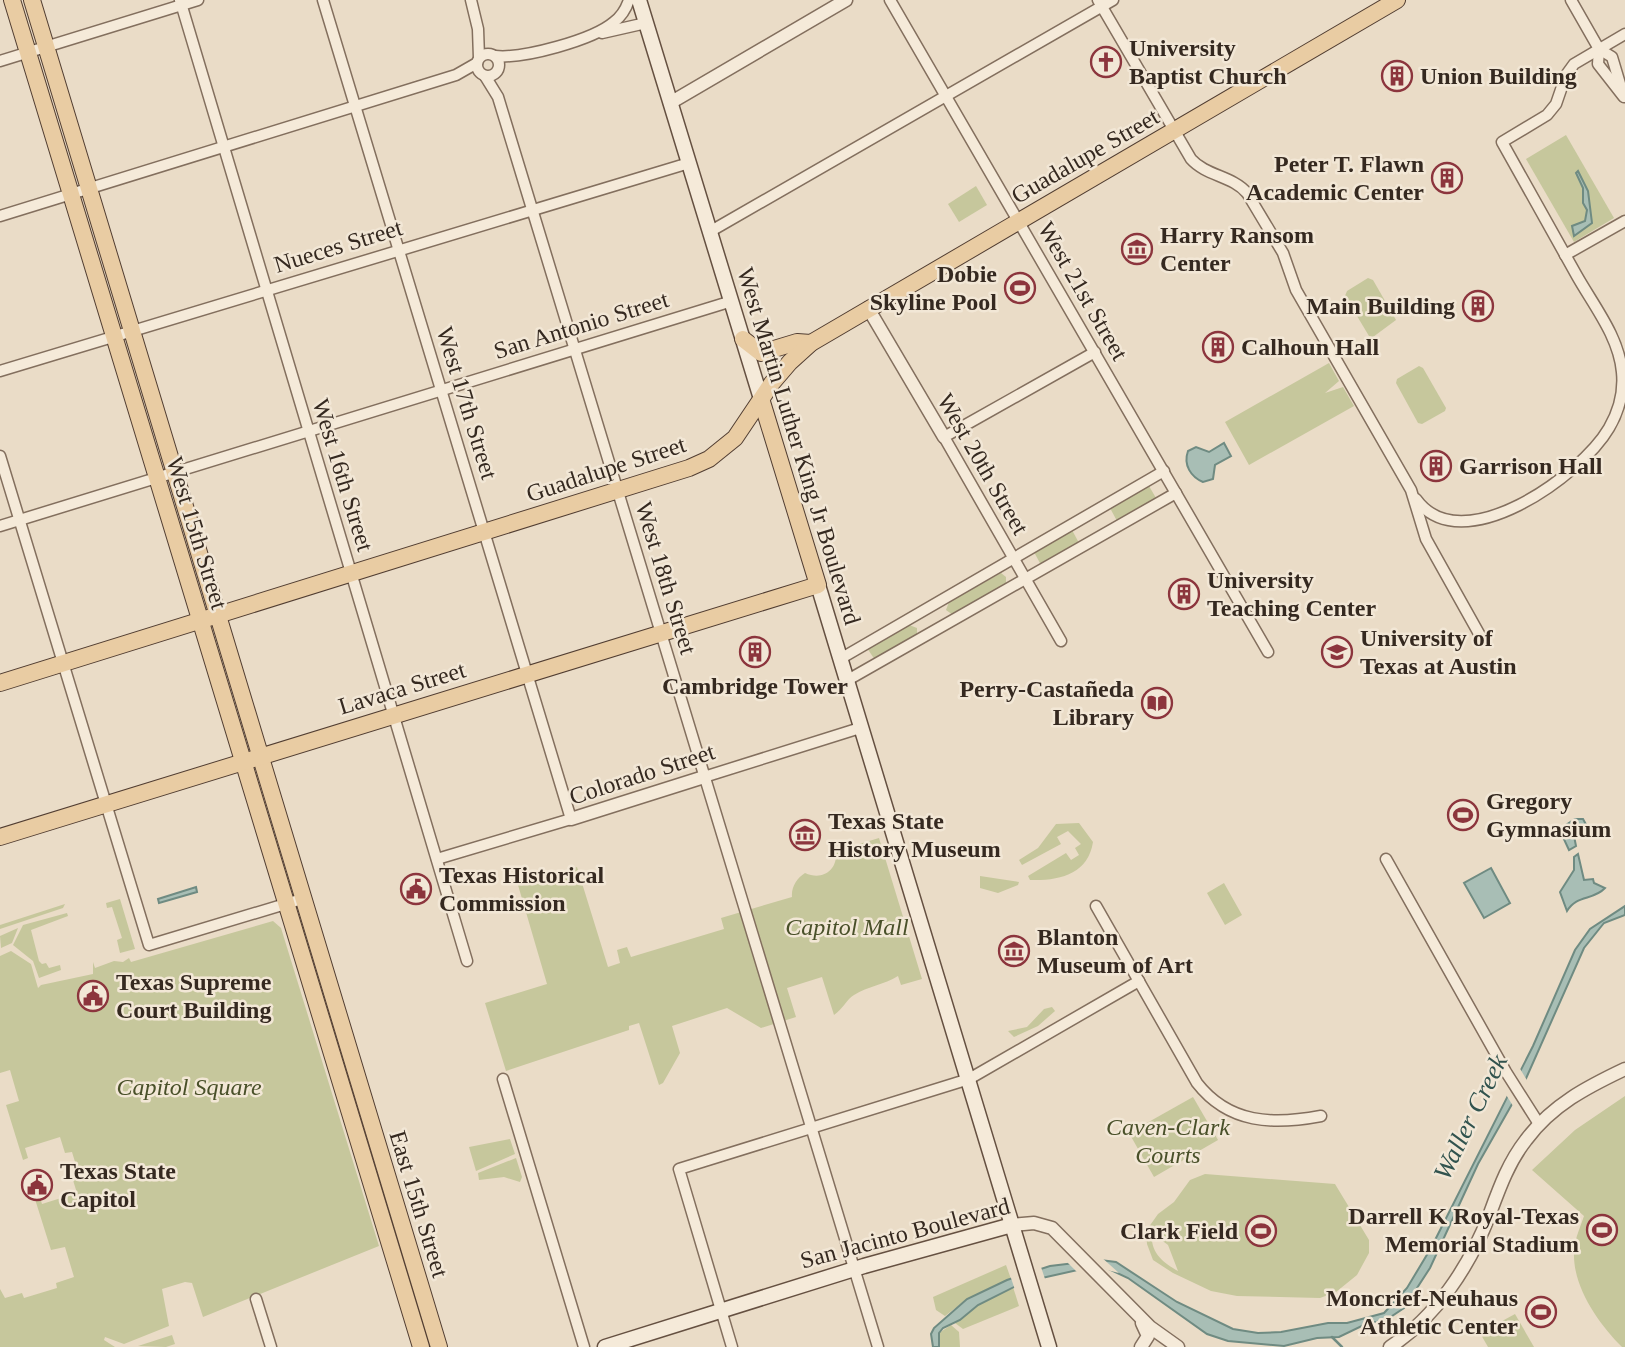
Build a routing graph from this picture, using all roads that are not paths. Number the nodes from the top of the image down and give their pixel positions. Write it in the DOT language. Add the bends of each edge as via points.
graph roads {
  1 [pos="12,0"];
  2 [pos="32,0"];
  3 [pos="198,0"];
  4 [pos="323,0"];
  5 [pos="471,0"];
  6 [pos="629,0"];
  7 [pos="639,0"];
  8 [pos="846,0"];
  9 [pos="890,0"];
  10 [pos="1113,0"];
  11 [pos="1397,0"];
  12 [pos="1571,0"];
  13 [pos="181,2"];
  14 [pos="1100,3"];
  15 [pos="646,23"];
  16 [pos="478,29"];
  17 [pos="592,34"];
  18 [pos="1625,34"];
  19 [pos="46,48"];
  20 [pos="1599,49"];
  21 [pos="28,53"];
  22 [pos="494,55"];
  23 [pos="519,56"];
  24 [pos="0,61"];
  25 [pos="481,67"];
  26 [pos="498,71"];
  27 [pos="498,97"];
  28 [pos="946,98"];
  29 [pos="1625,98"];
  30 [pos="670,103"];
  31 [pos="356,106"];
  32 [pos="1174,131"];
  33 [pos="222,146"];
  34 [pos="689,163"];
  35 [pos="87,188"];
  36 [pos="70,193"];
  37 [pos="532,209"];
  38 [pos="0,216"];
  39 [pos="1018,220"];
  40 [pos="1625,221"];
  41 [pos="711,231"];
  42 [pos="399,249"];
  43 [pos="1566,255"];
  44 [pos="264,290"];
  45 [pos="732,301"];
  46 [pos="868,307"];
  47 [pos="130,331"];
  48 [pos="113,336"];
  49 [pos="743,339"];
  50 [pos="811,343"];
  51 [pos="574,349"];
  52 [pos="1095,352"];
  53 [pos="0,372"];
  54 [pos="441,389"];
  55 [pos="762,402"];
  56 [pos="307,430"];
  57 [pos="944,437"];
  58 [pos="0,456"];
  59 [pos="1164,471"];
  60 [pos="165,476"];
  61 [pos="617,490"];
  62 [pos="1411,490"];
  63 [pos="1176,493"];
  64 [pos="19,520"];
  65 [pos="0,526"];
  66 [pos="484,532"];
  67 [pos="1013,558"];
  68 [pos="351,574"];
  69 [pos="1025,580"];
  70 [pos="818,585"];
  71 [pos="936,603"];
  72 [pos="217,615"];
  73 [pos="914,615"];
  74 [pos="199,621"];
  75 [pos="947,622"];
  76 [pos="660,634"];
  77 [pos="925,635"];
  78 [pos="1482,639"];
  79 [pos="1061,641"];
  80 [pos="1269,652"];
  81 [pos="839,659"];
  82 [pos="62,663"];
  83 [pos="528,673"];
  84 [pos="846,681"];
  85 [pos="0,683"];
  86 [pos="394,714"];
  87 [pos="860,728"];
  88 [pos="259,757"];
  89 [pos="242,762"];
  90 [pos="704,777"];
  91 [pos="106,805"];
  92 [pos="571,819"];
  93 [pos="0,837"];
  94 [pos="437,859"];
  95 [pos="1386,859"];
  96 [pos="302,899"];
  97 [pos="285,904"];
  98 [pos="1096,906"];
  99 [pos="467,961"];
  100 [pos="1139,981"];
  101 [pos="1625,1069"];
  102 [pos="356,1075"];
  103 [pos="503,1079"];
  104 [pos="969,1079"];
  105 [pos="338,1080"];
  106 [pos="1321,1116"];
  107 [pos="1539,1124"];
  108 [pos="811,1130"];
  109 [pos="1012,1225"];
  110 [pos="410,1252"];
  111 [pos="394,1257"];
  112 [pos="854,1269"];
  113 [pos="256,1299"];
  114 [pos="722,1310"];
  115 [pos="1135,1311"];
  116 [pos="271,1347"];
  117 [pos="421,1347"];
  118 [pos="439,1347"];
  119 [pos="584,1347"];
  120 [pos="605,1347"];
  121 [pos="732,1347"];
  122 [pos="878,1347"];
  123 [pos="1049,1347"];
  124 [pos="1141,1347"];
  125 [pos="1178,1347"];
  126 [pos="1390,1347"];
  1 -- 21 [label="main road, West 15th Street"];
  2 -- 19 [label="main road, West 15th Street"];
  3 -- 13 [label="street"];
  4 -- 31 [label="street, West 17th Street"];
  5 -- 16 [label="street, West 18th Street"];
  6 -- 17 [label="street" via="616,20"];
  7 -- 15 [label="main road, West Martin Luther King Jr Boulevard"];
  8 -- 30 [label="street"];
  9 -- 28 [label="street, West 21st Street"];
  10 -- 14 [label="street"];
  11 -- 32 [label="main road, Guadalupe Street"];
  12 -- 20 [label="street"];
  13 -- 19 [label="street"];
  13 -- 33 [label="street, West 16th Street"];
  14 -- 28 [label="street"];
  14 -- 32 [label="street"];
  15 -- 17 [label="street"];
  15 -- 30 [label="main road, West Martin Luther King Jr Boulevard"];
  16 -- 22 [label="street, West 18th Street"];
  16 -- 25 [label="street, West 18th Street"];
  17 -- 23 [label="street"];
  18 -- 20 [label="street"];
  19 -- 21 [label="street"];
  19 -- 35 [label="main road, West 15th Street"];
  20 -- 29 [label="street" via="1616,64"];
  20 -- 43 [label="street" via="1574,64 1547,115 1502,142"];
  21 -- 24 [label="street"];
  21 -- 36 [label="main road, West 15th Street"];
  22 -- 23 [label="street"];
  22 -- 25 [label="street"];
  22 -- 26 [label="street, West 18th Street"];
  23 -- 26 [label="street"];
  25 -- 26 [label="street"];
  25 -- 27 [label="street, West 18th Street"];
  25 -- 31 [label="street"];
  26 -- 27 [label="street, West 18th Street"];
  27 -- 37 [label="street, West 18th Street"];
  28 -- 39 [label="street, West 21st Street"];
  28 -- 41 [label="street"];
  30 -- 34 [label="main road, West Martin Luther King Jr Boulevard"];
  31 -- 33 [label="street"];
  31 -- 42 [label="street, West 17th Street"];
  32 -- 39 [label="main road, Guadalupe Street"];
  32 -- 62 [label="street" via="1197,166 1247,193 1283,253 1296,289"];
  33 -- 35 [label="street"];
  33 -- 44 [label="street, West 16th Street"];
  34 -- 37 [label="street, Nueces Street"];
  34 -- 41 [label="main road, West Martin Luther King Jr Boulevard"];
  35 -- 36 [label="street"];
  35 -- 47 [label="main road, West 15th Street"];
  36 -- 38 [label="street"];
  36 -- 48 [label="main road, West 15th Street"];
  37 -- 42 [label="street, Nueces Street"];
  37 -- 51 [label="street, West 18th Street"];
  39 -- 46 [label="main road, Guadalupe Street"];
  39 -- 52 [label="street, West 21st Street"];
  40 -- 43 [label="street"];
  41 -- 45 [label="main road, West Martin Luther King Jr Boulevard"];
  42 -- 44 [label="street, Nueces Street"];
  42 -- 54 [label="street, West 17th Street"];
  43 -- 62 [label="street" via="1609,333 1620,364 1620,400 1604,435 1585,458 1548,488 1479,519 1458,522 1439,518 1424,509"];
  44 -- 47 [label="street, Nueces Street"];
  44 -- 56 [label="street, West 16th Street"];
  45 -- 49 [label="main road, West Martin Luther King Jr Boulevard"];
  45 -- 51 [label="street, San Antonio Street"];
  46 -- 50 [label="main road, Guadalupe Street"];
  46 -- 57 [label="street, West 20th Street"];
  47 -- 48 [label="street, Nueces Street"];
  47 -- 60 [label="main road, West 15th Street"];
  48 -- 53 [label="street, Nueces Street"];
  48 -- 60 [label="main road, West 15th Street"];
  49 -- 50 [label="main road" via="761,353 797,342"];
  49 -- 55 [label="main road, West Martin Luther King Jr Boulevard"];
  50 -- 55 [label="main road, Guadalupe Street" via="790,362"];
  51 -- 54 [label="street, San Antonio Street"];
  51 -- 61 [label="street, West 18th Street"];
  52 -- 57 [label="street"];
  52 -- 59 [label="street, West 21st Street"];
  54 -- 56 [label="street, San Antonio Street"];
  54 -- 66 [label="street, West 17th Street"];
  55 -- 61 [label="main road, Guadalupe Street" via="735,438 709,459"];
  55 -- 70 [label="main road, West Martin Luther King Jr Boulevard"];
  56 -- 60 [label="street, San Antonio Street"];
  56 -- 68 [label="street, West 16th Street"];
  57 -- 67 [label="street, West 20th Street"];
  58 -- 64 [label="street"];
  59 -- 63 [label="street, West 21st Street"];
  59 -- 67 [label="street"];
  60 -- 64 [label="street, San Antonio Street"];
  60 -- 72 [label="main road, West 15th Street"];
  60 -- 74 [label="main road, West 15th Street"];
  61 -- 66 [label="main road, Guadalupe Street"];
  61 -- 76 [label="street, West 18th Street"];
  62 -- 78 [label="street" via="1426,539"];
  63 -- 69 [label="street"];
  63 -- 80 [label="street, West 21st Street"];
  64 -- 65 [label="street, San Antonio Street"];
  64 -- 82 [label="street"];
  66 -- 68 [label="main road, Guadalupe Street"];
  66 -- 83 [label="street, West 17th Street"];
  67 -- 69 [label="street, West 20th Street"];
  67 -- 71 [label="street"];
  68 -- 72 [label="main road, Guadalupe Street"];
  68 -- 86 [label="street, West 16th Street"];
  69 -- 75 [label="street"];
  69 -- 79 [label="street, West 20th Street"];
  70 -- 76 [label="main road, Lavaca Street"];
  70 -- 81 [label="main road, West Martin Luther King Jr Boulevard"];
  71 -- 73 [label="street"];
  71 -- 75 [label="street"];
  72 -- 74 [label="main road, Guadalupe Street"];
  72 -- 88 [label="main road, West 15th Street"];
  73 -- 77 [label="street"];
  73 -- 81 [label="street"];
  74 -- 82 [label="main road, Guadalupe Street"];
  74 -- 89 [label="main road, West 15th Street"];
  75 -- 77 [label="street"];
  76 -- 83 [label="main road, Lavaca Street"];
  76 -- 90 [label="street, West 18th Street"];
  77 -- 84 [label="street"];
  81 -- 84 [label="main road, West Martin Luther King Jr Boulevard"];
  82 -- 85 [label="main road, Guadalupe Street"];
  82 -- 91 [label="street"];
  83 -- 86 [label="main road, Lavaca Street"];
  83 -- 92 [label="street, West 17th Street"];
  84 -- 87 [label="main road, West Martin Luther King Jr Boulevard"];
  86 -- 88 [label="main road, Lavaca Street"];
  86 -- 94 [label="street, West 16th Street"];
  87 -- 90 [label="street, Colorado Street"];
  87 -- 104 [label="main road, West Martin Luther King Jr Boulevard"];
  88 -- 89 [label="main road, Lavaca Street"];
  88 -- 96 [label="main road, West 15th Street"];
  89 -- 91 [label="main road, Lavaca Street"];
  89 -- 97 [label="main road, West 15th Street"];
  90 -- 92 [label="street, Colorado Street"];
  90 -- 108 [label="street, West 18th Street"];
  91 -- 93 [label="main road, Lavaca Street"];
  91 -- 97 [label="street" via="149,945"];
  92 -- 94 [label="street, Colorado Street"];
  94 -- 99 [label="street, West 16th Street"];
  95 -- 107 [label="street"];
  96 -- 97 [label="street"];
  96 -- 102 [label="main road, West 15th Street"];
  97 -- 105 [label="main road, West 15th Street"];
  98 -- 100 [label="street"];
  100 -- 104 [label="street"];
  100 -- 106 [label="street" via="1198,1083 1216,1104 1239,1116 1262,1120"];
  101 -- 107 [label="street" via="1573,1096"];
  102 -- 105 [label="street"];
  102 -- 110 [label="main road, East 15th Street"];
  103 -- 119 [label="street"];
  104 -- 108 [label="street"];
  104 -- 109 [label="main road, West Martin Luther King Jr Boulevard"];
  105 -- 111 [label="main road, East 15th Street"];
  107 -- 126 [label="street" via="1507,1169 1481,1234 1451,1286 1420,1324"];
  108 -- 112 [label="street, West 18th Street"];
  108 -- 114 [label="street" via="679,1169"];
  109 -- 112 [label="main road, San Jacinto Boulevard"];
  109 -- 115 [label="street, San Jacinto Boulevard" via="1052,1228"];
  109 -- 123 [label="main road, West Martin Luther King Jr Boulevard"];
  110 -- 111 [label="street"];
  110 -- 118 [label="main road, East 15th Street"];
  111 -- 117 [label="main road, East 15th Street"];
  112 -- 114 [label="main road, San Jacinto Boulevard"];
  112 -- 122 [label="street, West 18th Street"];
  113 -- 116 [label="street"];
  114 -- 120 [label="main road, San Jacinto Boulevard"];
  114 -- 121 [label="street"];
  115 -- 124 [label="street" via="1148,1336"];
  115 -- 125 [label="street, San Jacinto Boulevard"];
}
